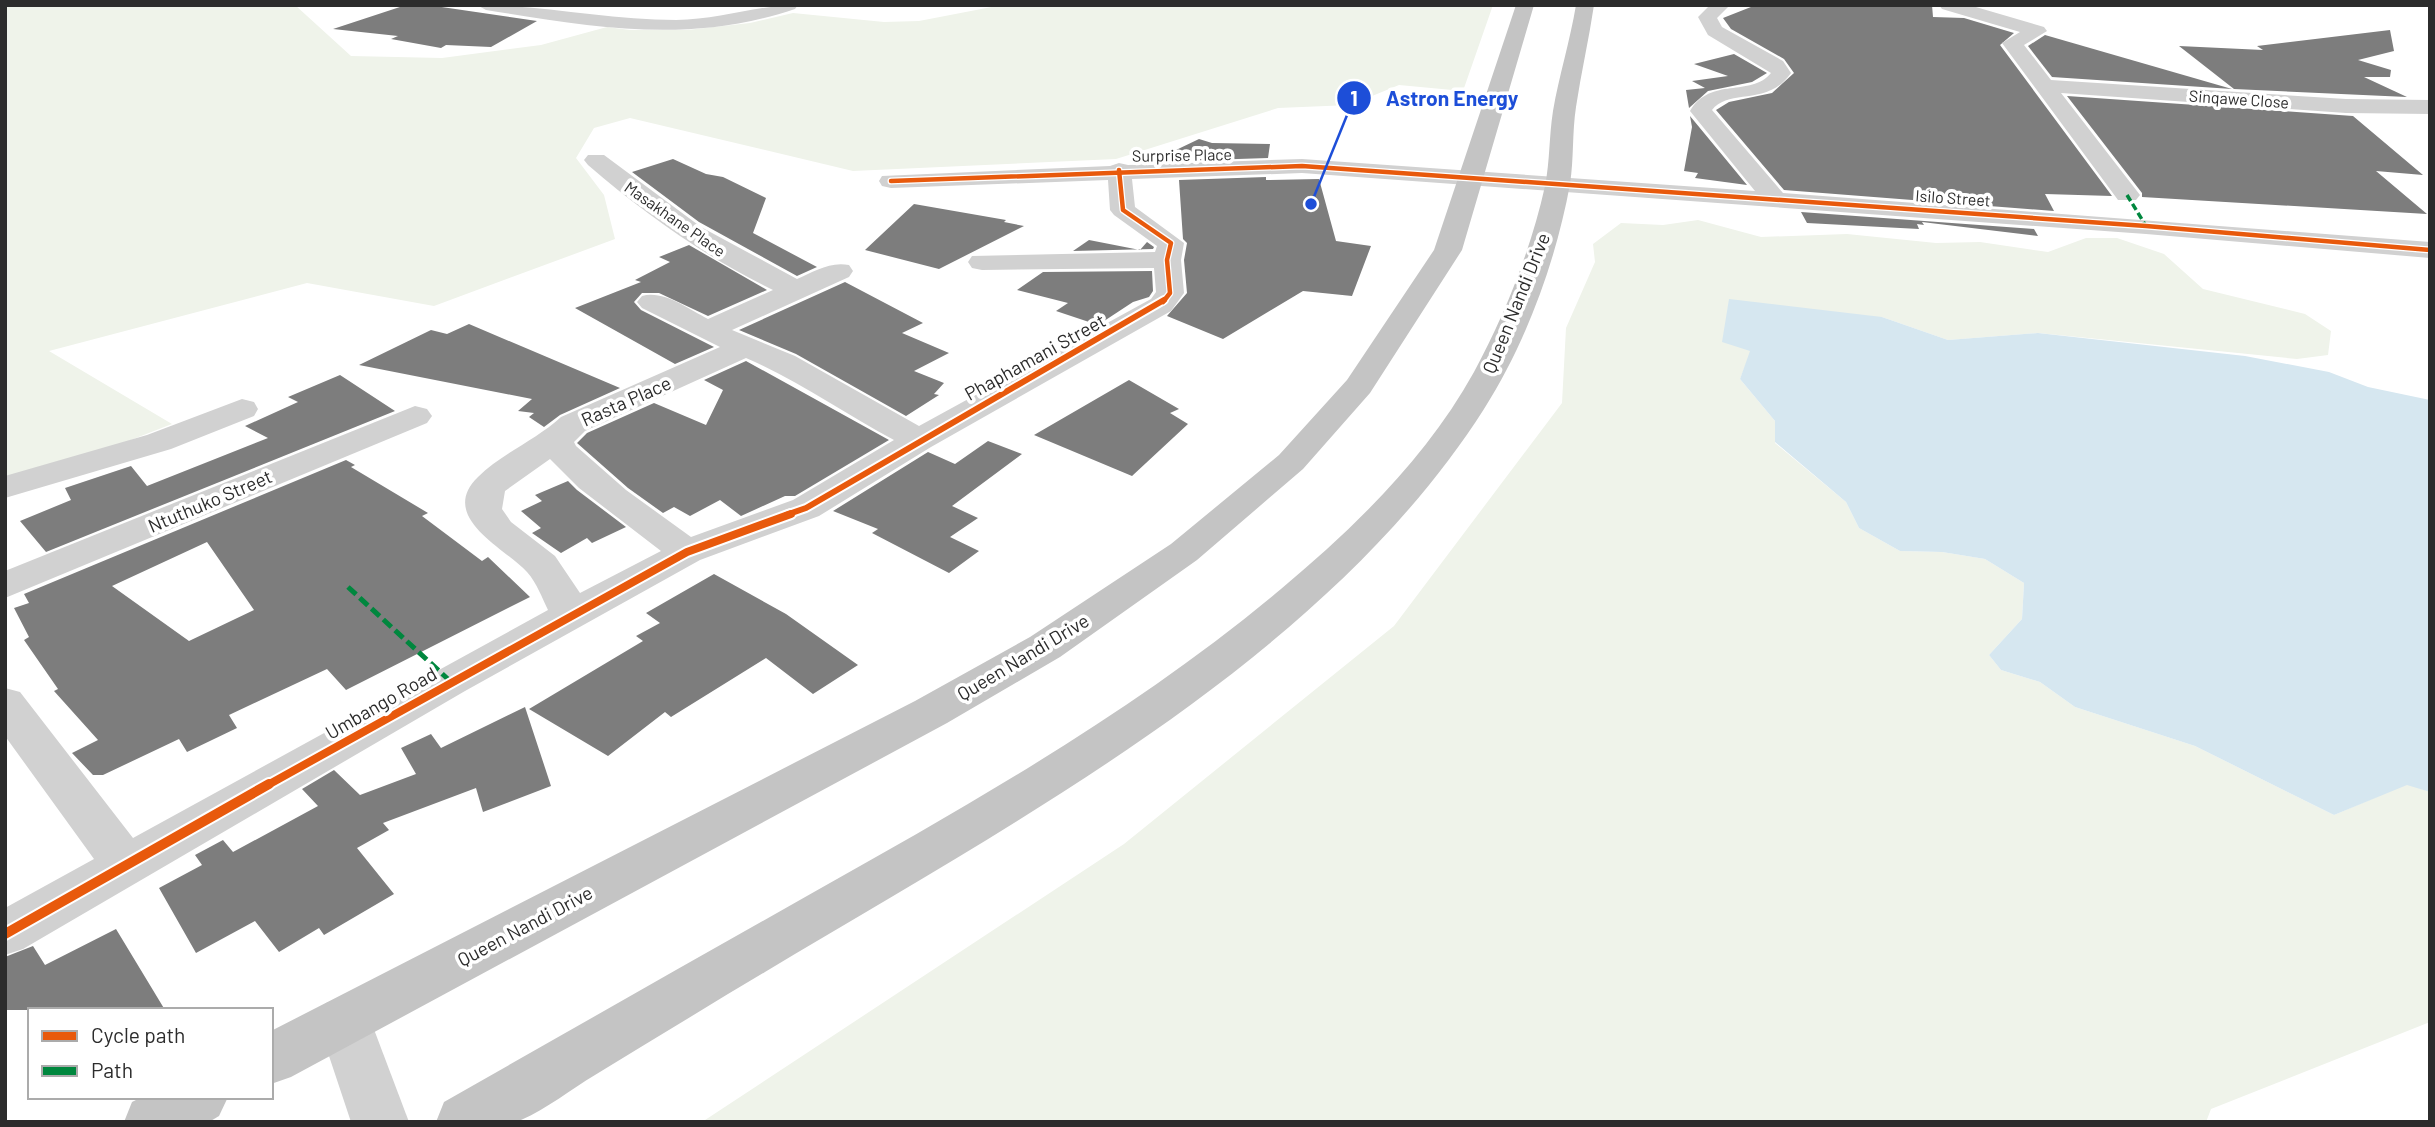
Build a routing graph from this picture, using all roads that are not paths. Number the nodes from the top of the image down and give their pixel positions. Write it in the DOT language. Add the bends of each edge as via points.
graph roads {
  1 [pos="485,5"];
  2 [pos="789,5"];
  3 [pos="1525,5"];
  4 [pos="1585,5"];
  5 [pos="1721,5"];
  6 [pos="1948,5"];
  7 [pos="2048,86"];
  8 [pos="2430,107"];
  9 [pos="596,160"];
  10 [pos="1119,170"];
  11 [pos="1474,176"];
  12 [pos="891,181"];
  13 [pos="1558,184"];
  14 [pos="2127,195"];
  15 [pos="1775,199"];
  16 [pos="2430,250"];
  17 [pos="1167,260"];
  18 [pos="982,262"];
  19 [pos="839,271"];
  20 [pos="796,290"];
  21 [pos="652,302"];
  22 [pos="707,330"];
  23 [pos="745,347"];
  24 [pos="242,409"];
  25 [pos="415,416"];
  26 [pos="556,440"];
  27 [pos="919,440"];
  28 [pos="5,487"];
  29 [pos="781,518"];
  30 [pos="687,552"];
  31 [pos="5,586"];
  32 [pos="570,616"];
  33 [pos="5,703"];
  34 [pos="126,866"];
  35 [pos="5,934"];
  36 [pos="345,1020"];
  37 [pos="273,1058"];
  38 [pos="195,1099"];
  39 [pos="153,1122"];
  40 [pos="380,1122"];
  41 [pos="465,1122"];
  1 -- 2 [label="street" via="665,25 729,20"];
  3 -- 11 [label="main road, Queen Nandi Drive"];
  4 -- 13 [label="main road, Queen Nandi Drive" via="1564,111"];
  5 -- 15 [label="street" via="1707,17 1715,31 1776,65 1781,73 1776,82 1711,98 1701,111"];
  6 -- 7 [label="street" via="2037,31 2012,43"];
  7 -- 8 [label="street, Sinqawe Close" via="2346,106"];
  7 -- 14 [label="street"];
  9 -- 20 [label="street, Masakhane Place" via="714,250"];
  10 -- 11 [label="street, Surprise Place" via="1302,166"];
  10 -- 12 [label="street, Surprise Place"];
  10 -- 17 [label="street, Phaphamani Street" via="1123,210 1171,243"];
  11 -- 13 [label="street, Isilo Street"];
  11 -- 36 [label="main road, Queen Nandi Drive" via="1448,250 1359,386 1291,462 1184,552 1045,647 931,712"];
  13 -- 15 [label="street, Isilo Street"];
  13 -- 41 [label="main road, Queen Nandi Drive" via="1544,236 1489,373 1445,442 1406,492 1278,614 1200,677 957,834"];
  15 -- 16 [label="street, Isilo Street"];
  17 -- 18 [label="street"];
  17 -- 27 [label="street, Phaphamani Street" via="1170,293 1161,305"];
  19 -- 20 [label="street"];
  20 -- 22 [label="street"];
  21 -- 22 [label="street"];
  22 -- 23 [label="street"];
  23 -- 26 [label="street, Rasta Place" via="573,424"];
  23 -- 27 [label="street" via="784,363"];
  24 -- 28 [label="street" via="136,450"];
  25 -- 31 [label="street, Ntuthuko Street"];
  26 -- 30 [label="street" via="560,453"];
  26 -- 32 [label="street, Rasta Place" via="490,485 482,494 482,507 495,528 539,562 556,583"];
  27 -- 29 [label="street, Phaphamani Street" via="806,508"];
  29 -- 30 [label="street, Umbango Road"];
  30 -- 32 [label="street, Umbango Road"];
  32 -- 34 [label="street, Umbango Road"];
  33 -- 34 [label="street"];
  34 -- 35 [label="street, Umbango Road"];
  36 -- 37 [label="main road, Queen Nandi Drive"];
  36 -- 40 [label="street"];
  38 -- 39 [label="main road"];
}
